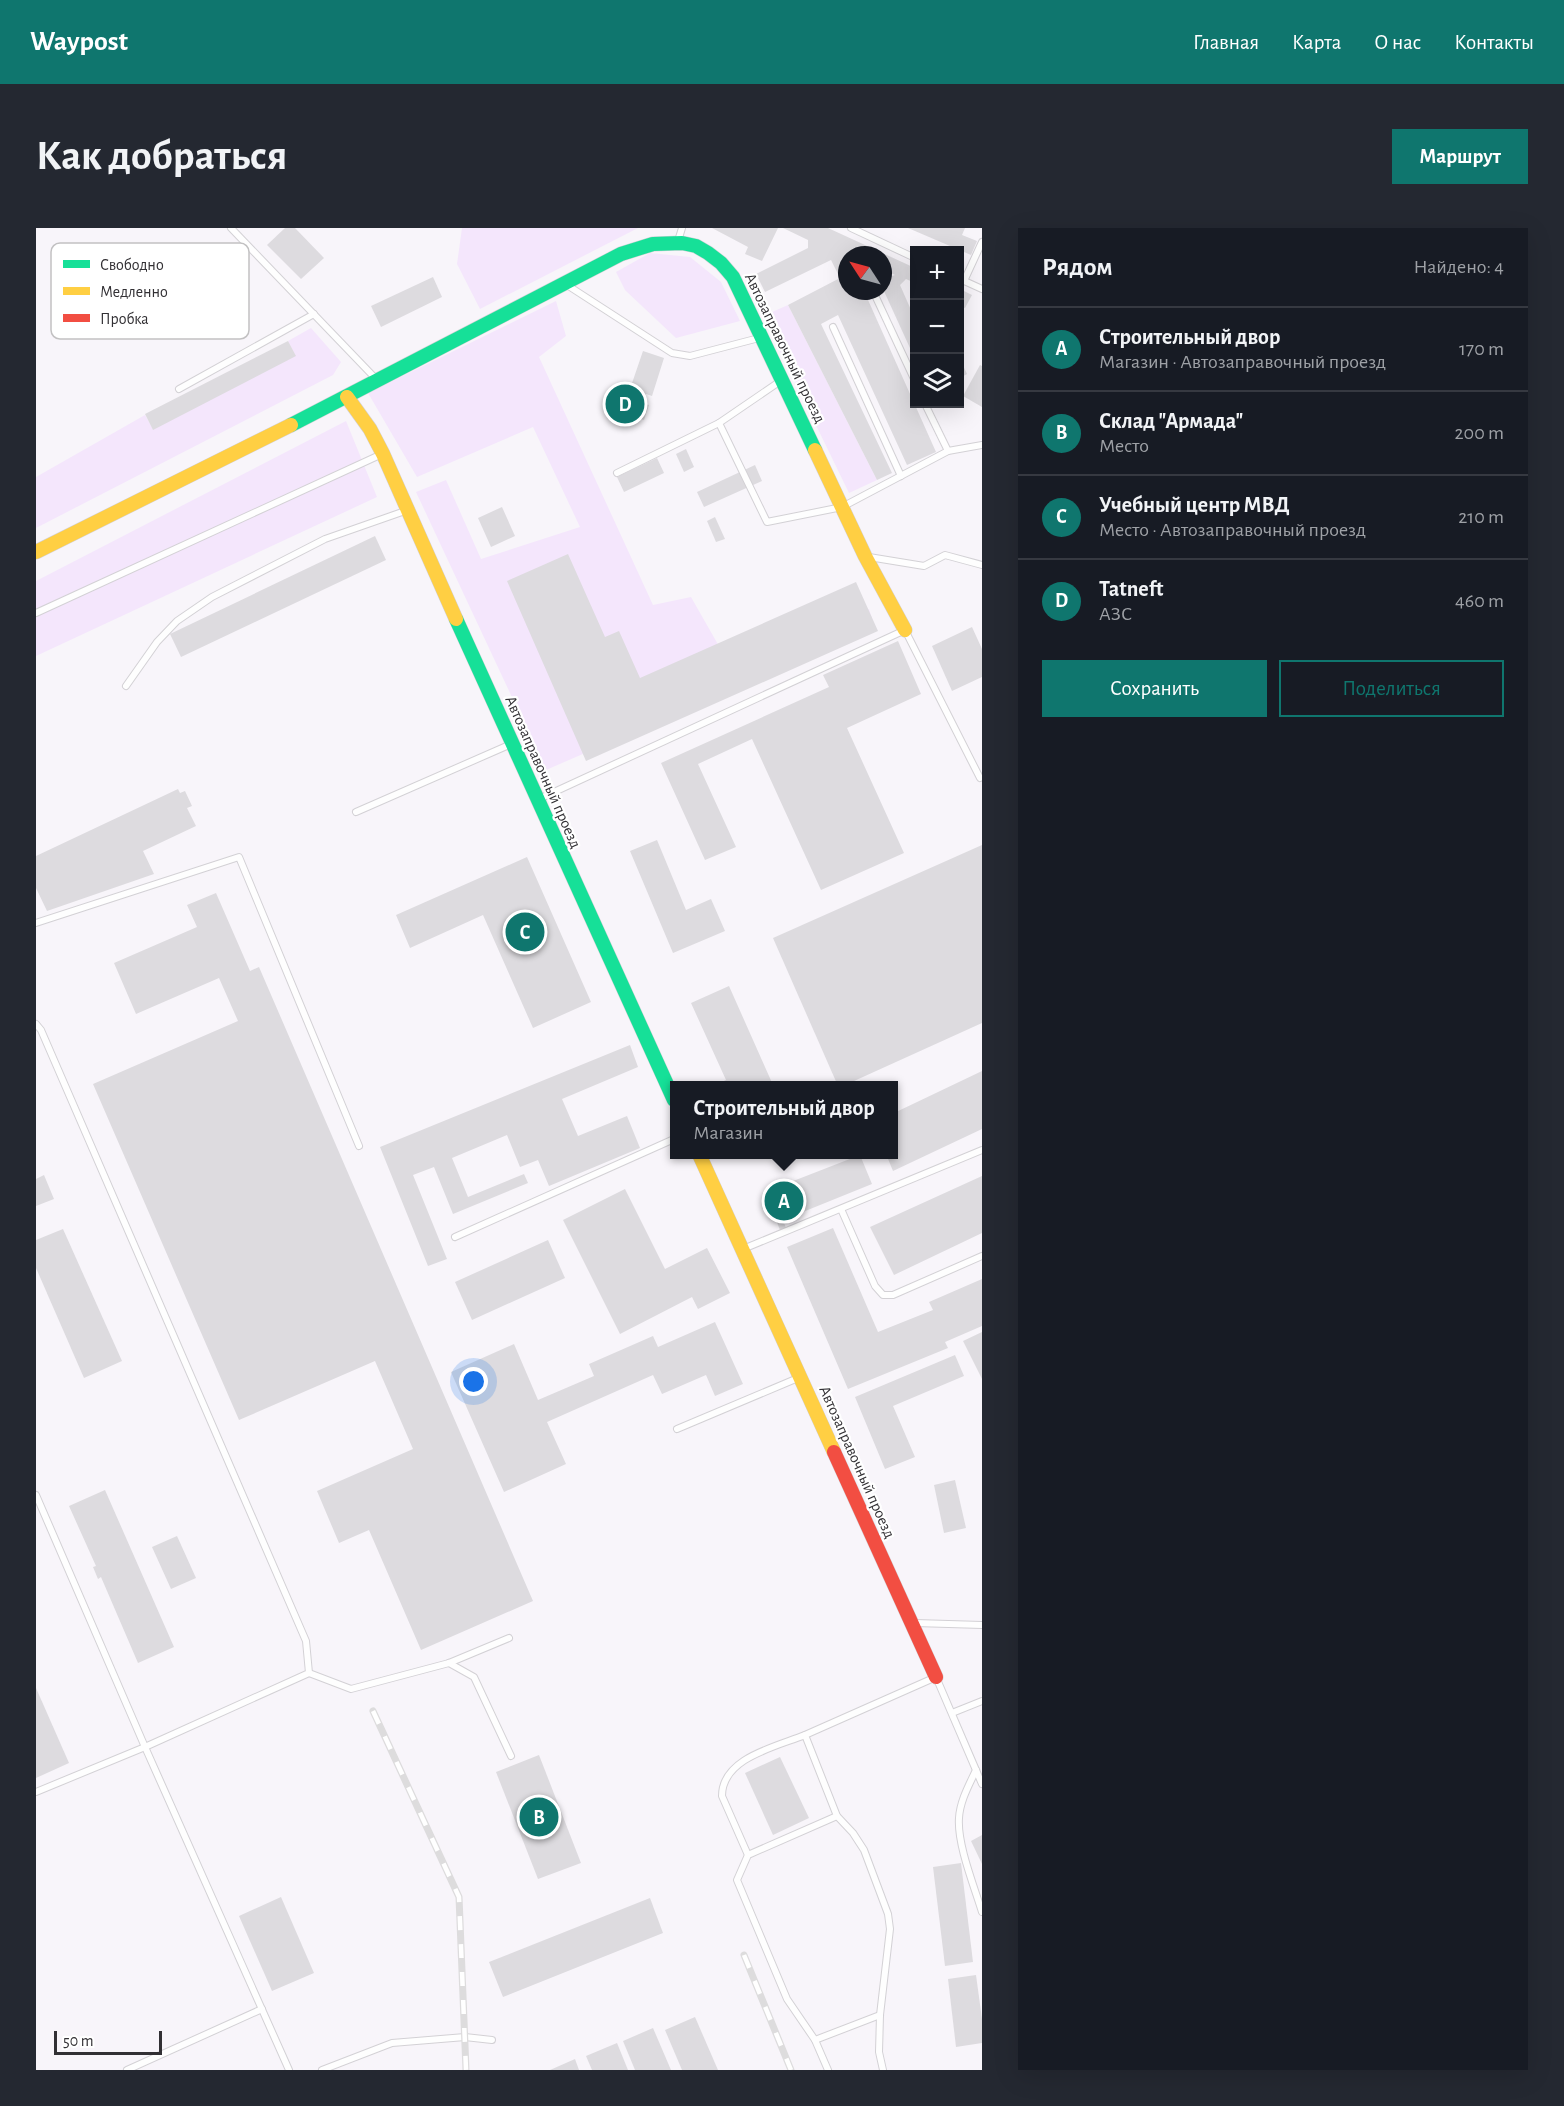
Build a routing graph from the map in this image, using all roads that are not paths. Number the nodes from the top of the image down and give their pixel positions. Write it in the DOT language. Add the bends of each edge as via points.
graph roads {
  1 [pos="231,228"];
  2 [pos="682,228"];
  3 [pos="850,228"];
  4 [pos="678,242"];
  5 [pos="982,242"];
  6 [pos="245,243"];
  7 [pos="249,247"];
  8 [pos="910,256"];
  9 [pos="964,276"];
  10 [pos="964,281"];
  11 [pos="564,283"];
  12 [pos="982,289"];
  13 [pos="877,300"];
  14 [pos="314,314"];
  15 [pos="833,327"];
  16 [pos="762,337"];
  17 [pos="910,370"];
  18 [pos="782,379"];
  19 [pos="377,380"];
  20 [pos="179,389"];
  21 [pos="346,397"];
  22 [pos="927,408"];
  23 [pos="719,423"];
  24 [pos="982,445"];
  25 [pos="948,452"];
  26 [pos="383,454"];
  27 [pos="617,472"];
  28 [pos="901,476"];
  29 [pos="842,507"];
  30 [pos="408,510"];
  31 [pos="36,552"];
  32 [pos="865,556"];
  33 [pos="982,565"];
  34 [pos="36,613"];
  35 [pos="905,630"];
  36 [pos="126,686"];
  37 [pos="512,743"];
  38 [pos="980,778"];
  39 [pos="537,800"];
  40 [pos="356,812"];
  41 [pos="36,923"];
  42 [pos="36,1024"];
  43 [pos="670,1089"];
  44 [pos="670,1141"];
  45 [pos="359,1146"];
  46 [pos="982,1150"];
  47 [pos="701,1159"];
  48 [pos="840,1209"];
  49 [pos="454,1237"];
  50 [pos="743,1249"];
  51 [pos="982,1256"];
  52 [pos="801,1376"];
  53 [pos="677,1429"];
  54 [pos="36,1495"];
  55 [pos="912,1623"];
  56 [pos="982,1625"];
  57 [pos="509,1638"];
  58 [pos="448,1663"];
  59 [pos="309,1673"];
  60 [pos="936,1677"];
  61 [pos="982,1701"];
  62 [pos="952,1713"];
  63 [pos="805,1735"];
  64 [pos="145,1747"];
  65 [pos="511,1756"];
  66 [pos="976,1770"];
  67 [pos="982,1784"];
  68 [pos="36,1792"];
  69 [pos="837,1816"];
  70 [pos="748,1855"];
  71 [pos="982,1912"];
  72 [pos="262,2008"];
  73 [pos="880,2014"];
  74 [pos="492,2040"];
  75 [pos="815,2040"];
  76 [pos="127,2070"];
  77 [pos="289,2070"];
  78 [pos="322,2070"];
  79 [pos="828,2070"];
  80 [pos="883,2070"];
  1 -- 6 [label="lane"];
  2 -- 4 [label="lane"];
  3 -- 8 [label="lane"];
  4 -- 11 [label="street, Автозаправочный проезд" via="645,245"];
  4 -- 16 [label="street, Автозаправочный проезд" via="697,246 723,263"];
  5 -- 9 [label="lane"];
  7 -- 14 [label="lane"];
  10 -- 12 [label="lane"];
  11 -- 16 [label="lane" via="672,353 690,356"];
  11 -- 19 [label="street, Автозаправочный проезд"];
  13 -- 17 [label="lane"];
  14 -- 19 [label="lane"];
  14 -- 20 [label="lane"];
  15 -- 28 [label="lane"];
  16 -- 18 [label="street, Автозаправочный проезд"];
  18 -- 23 [label="lane"];
  18 -- 29 [label="street, Автозаправочный проезд"];
  19 -- 21 [label="street, Автозаправочный проезд"];
  21 -- 26 [label="street, Автозаправочный проезд"];
  21 -- 31 [label="street, Автозаправочный проезд"];
  22 -- 25 [label="lane"];
  23 -- 27 [label="lane"];
  23 -- 29 [label="lane" via="767,522"];
  24 -- 25 [label="lane"];
  25 -- 28 [label="lane"];
  26 -- 30 [label="street, Автозаправочный проезд"];
  26 -- 34 [label="lane"];
  28 -- 29 [label="lane"];
  29 -- 32 [label="street, Автозаправочный проезд"];
  30 -- 36 [label="lane" via="325,539 212,597 177,621"];
  30 -- 37 [label="street, Автозаправочный проезд"];
  32 -- 33 [label="lane" via="924,566 945,555"];
  32 -- 35 [label="street, Автозаправочный проезд"];
  35 -- 38 [label="lane"];
  35 -- 39 [label="lane"];
  37 -- 39 [label="street, Автозаправочный проезд"];
  37 -- 40 [label="lane"];
  39 -- 43 [label="street, Автозаправочный проезд"];
  41 -- 45 [label="lane" via="239,857"];
  42 -- 59 [label="lane" via="306,1641"];
  44 -- 49 [label="lane"];
  46 -- 48 [label="lane"];
  47 -- 50 [label="street, Автозаправочный проезд"];
  48 -- 50 [label="lane"];
  48 -- 51 [label="lane" via="883,1295 893,1295"];
  50 -- 52 [label="street, Автозаправочный проезд"];
  52 -- 53 [label="lane"];
  52 -- 55 [label="street, Автозаправочный проезд"];
  54 -- 64 [label="lane"];
  55 -- 56 [label="lane"];
  55 -- 60 [label="street, Автозаправочный проезд"];
  57 -- 58 [label="lane"];
  58 -- 59 [label="lane" via="351,1689"];
  58 -- 65 [label="lane" via="474,1677"];
  59 -- 64 [label="lane"];
  60 -- 62 [label="lane, Автозаправочный проезд"];
  60 -- 63 [label="lane"];
  61 -- 62 [label="lane"];
  62 -- 66 [label="lane, Автозаправочный проезд"];
  63 -- 69 [label="lane"];
  63 -- 70 [label="lane" via="742,1761 726,1777 722,1796"];
  64 -- 68 [label="lane"];
  64 -- 72 [label="lane"];
  66 -- 67 [label="lane, Автозаправочный проезд"];
  66 -- 71 [label="lane" via="964,1794 959,1834"];
  69 -- 70 [label="lane"];
  69 -- 73 [label="lane" via="864,1850 888,1914 890,1929"];
  70 -- 75 [label="lane" via="737,1880 787,1999"];
  72 -- 76 [label="lane"];
  72 -- 77 [label="lane"];
  73 -- 75 [label="lane"];
  73 -- 80 [label="lane" via="879,2052"];
  74 -- 78 [label="lane" via="465,2037 392,2043"];
  75 -- 79 [label="lane"];
}
